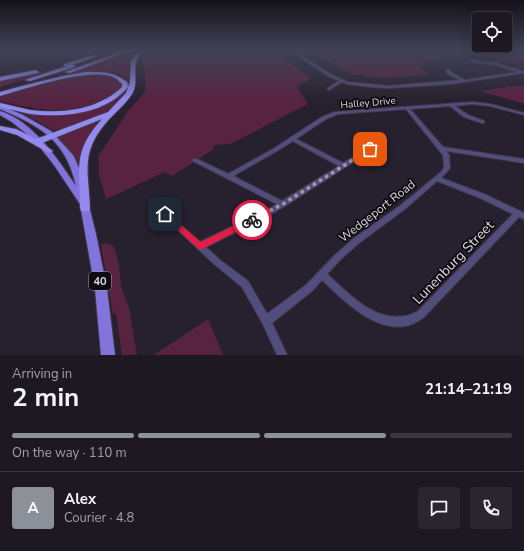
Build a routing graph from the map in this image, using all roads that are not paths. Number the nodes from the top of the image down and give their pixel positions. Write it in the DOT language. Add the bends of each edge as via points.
graph roads {
  1 [pos="56,68"];
  2 [pos="68,68"];
  3 [pos="81,68"];
  4 [pos="132,68"];
  5 [pos="317,68"];
  6 [pos="508,68"];
  7 [pos="448,70"];
  8 [pos="523,72"];
  9 [pos="0,79"];
  10 [pos="342,81"];
  11 [pos="465,81"];
  12 [pos="0,89"];
  13 [pos="328,89"];
  14 [pos="0,94"];
  15 [pos="450,104"];
  16 [pos="0,106"];
  17 [pos="118,106"];
  18 [pos="407,108"];
  19 [pos="0,113"];
  20 [pos="524,114"];
  21 [pos="482,122"];
  22 [pos="0,128"];
  23 [pos="53,136"];
  24 [pos="293,139"];
  25 [pos="39,141"];
  26 [pos="374,141"];
  27 [pos="442,149"];
  28 [pos="49,151"];
  29 [pos="195,160"];
  30 [pos="524,161"];
  31 [pos="342,165"];
  32 [pos="229,176"];
  33 [pos="436,179"];
  34 [pos="283,204"];
  35 [pos="85,208"];
  36 [pos="165,214"];
  37 [pos="521,215"];
  38 [pos="200,246"];
  39 [pos="322,275"];
  40 [pos="266,321"];
  41 [pos="108,355"];
  42 [pos="282,355"];
  1 -- 9 [label="highway"];
  2 -- 12 [label="highway"];
  3 -- 14 [label="highway"];
  4 -- 17 [label="highway" via="133,87"];
  5 -- 10 [label="street"];
  6 -- 8 [label="street"];
  7 -- 11 [label="street"];
  8 -- 11 [label="street"];
  10 -- 11 [label="street" via="379,87"];
  10 -- 13 [label="street"];
  14 -- 16 [label="highway" via="85,74 114,75 125,82 125,87 114,98 72,111 32,112"];
  15 -- 18 [label="street, Halley Drive"];
  15 -- 20 [label="street, Halley Drive" via="481,104"];
  15 -- 21 [label="street" via="466,116"];
  16 -- 23 [label="main road, 40" via="33,122"];
  17 -- 23 [label="highway" via="108,115"];
  17 -- 35 [label="highway" via="97,130 84,154"];
  18 -- 24 [label="street, Halley Drive" via="329,115"];
  18 -- 27 [label="street, Wedgeport Road"];
  19 -- 25 [label="main road, 40" via="22,125"];
  22 -- 28 [label="highway" via="28,137"];
  23 -- 25 [label="highway"];
  23 -- 35 [label="main road, 40" via="70,157 76,170"];
  24 -- 31 [label="street"];
  24 -- 32 [label="street, Halley Drive"];
  25 -- 28 [label="main road, 40"];
  26 -- 31 [label="street" via="370,149"];
  27 -- 30 [label="street"];
  27 -- 33 [label="street, Wedgeport Road" via="446,155 447,168"];
  28 -- 35 [label="main road, 40"];
  29 -- 32 [label="street"];
  31 -- 34 [label="street"];
  32 -- 34 [label="street"];
  33 -- 37 [label="street"];
  33 -- 39 [label="street, Wedgeport Road" via="356,241"];
  34 -- 38 [label="street"];
  35 -- 41 [label="main road, 40" via="101,289"];
  36 -- 38 [label="street"];
  37 -- 39 [label="street, Lunenburg Street" via="420,315 409,321 387,321 371,315"];
  38 -- 40 [label="street" via="245,284"];
  39 -- 40 [label="street, Wedgeport Road" via="289,305"];
  40 -- 42 [label="street"];
}
